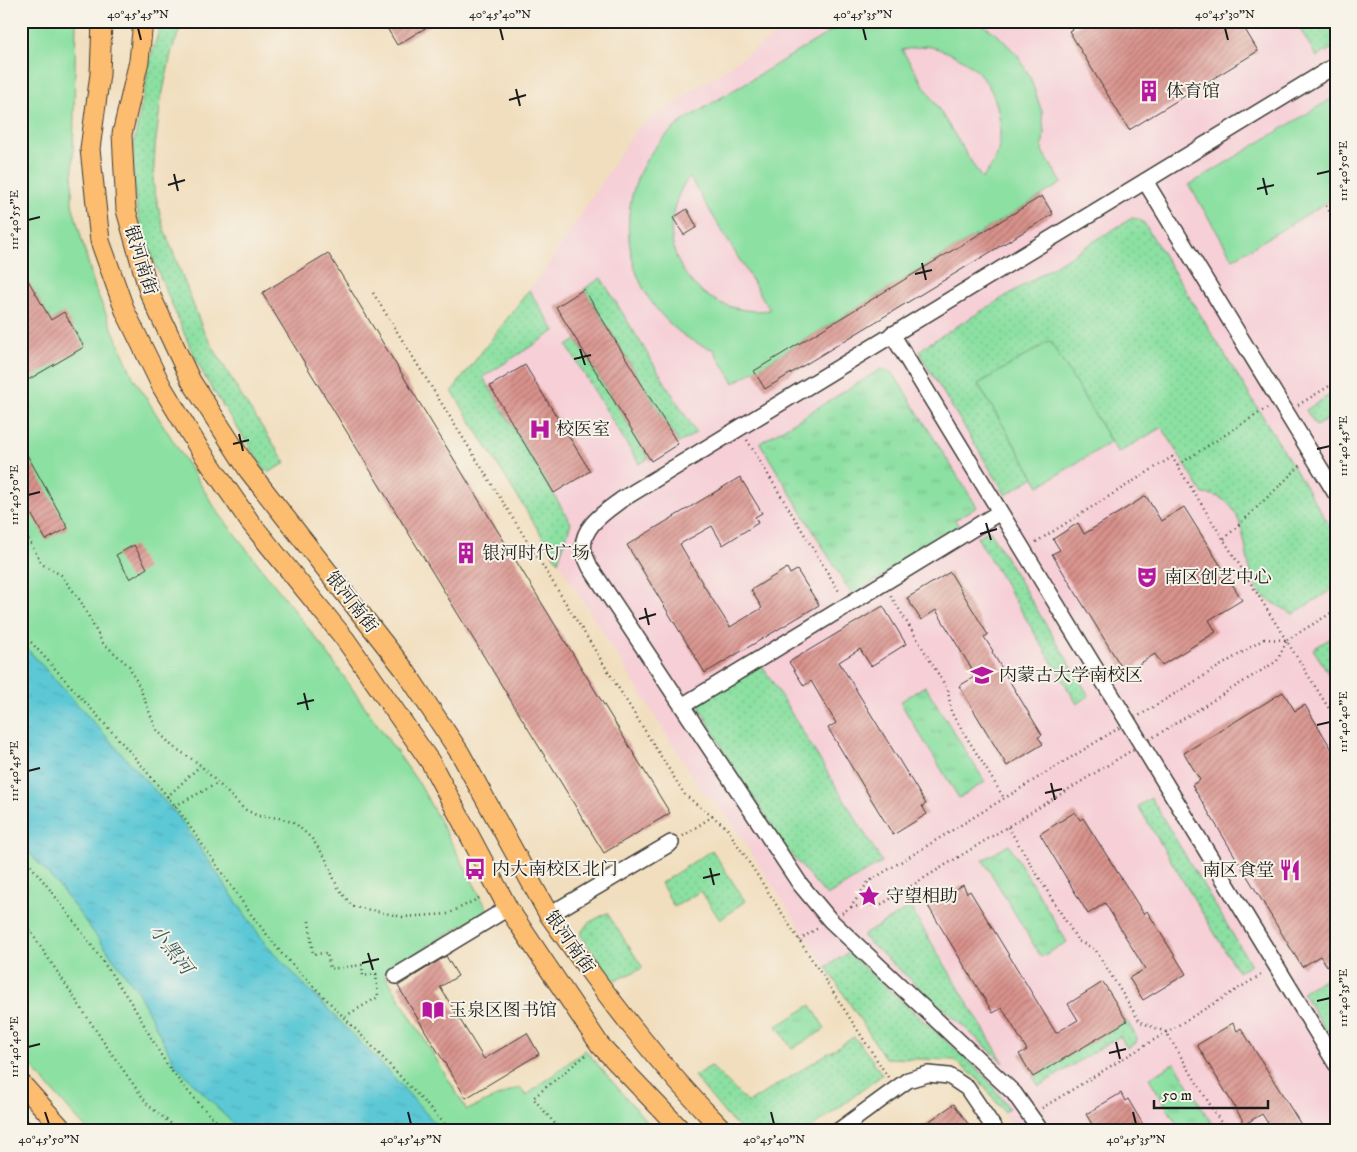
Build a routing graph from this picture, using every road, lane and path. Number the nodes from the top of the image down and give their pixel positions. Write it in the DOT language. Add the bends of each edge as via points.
graph roads {
  1 [pos="102,21"];
  2 [pos="143,21"];
  3 [pos="1336,64"];
  4 [pos="1145,181"];
  5 [pos="1326,206"];
  6 [pos="1336,221"];
  7 [pos="373,293"];
  8 [pos="892,334"];
  9 [pos="1336,382"];
  10 [pos="1282,407"];
  11 [pos="739,427"];
  12 [pos="1312,454"];
  13 [pos="1178,465"];
  14 [pos="1336,494"];
  15 [pos="1000,512"];
  16 [pos="22,529"];
  17 [pos="1224,539"];
  18 [pos="1023,550"];
  19 [pos="883,583"];
  20 [pos="847,605"];
  21 [pos="1336,610"];
  22 [pos="21,631"];
  23 [pos="1287,640"];
  24 [pos="682,706"];
  25 [pos="1336,720"];
  26 [pos="1128,722"];
  27 [pos="1141,744"];
  28 [pos="200,766"];
  29 [pos="218,783"];
  30 [pos="167,796"];
  31 [pos="1004,798"];
  32 [pos="175,806"];
  33 [pos="713,816"];
  34 [pos="1008,826"];
  35 [pos="671,844"];
  36 [pos="21,854"];
  37 [pos="481,897"];
  38 [pos="508,908"];
  39 [pos="550,915"];
  40 [pos="21,917"];
  41 [pos="309,921"];
  42 [pos="1276,966"];
  43 [pos="396,976"];
  44 [pos="344,1017"];
  45 [pos="1166,1032"];
  46 [pos="592,1050"];
  47 [pos="1336,1064"];
  48 [pos="21,1083"];
  49 [pos="896,1089"];
  50 [pos="1030,1115"];
  51 [pos="64,1131"];
  52 [pos="180,1131"];
  53 [pos="226,1131"];
  54 [pos="451,1131"];
  55 [pos="561,1131"];
  56 [pos="682,1131"];
  57 [pos="724,1131"];
  58 [pos="838,1131"];
  59 [pos="996,1131"];
  60 [pos="1041,1131"];
  61 [pos="1226,1131"];
  1 -- 38 [label="main road, 银河南街" via="100,74 90,149 100,241 125,311 162,387 197,445 250,522 345,639 430,763"];
  2 -- 39 [label="main road, 银河南街" via="139,61 122,134 126,210 149,292 191,381 248,471 404,668 460,753"];
  3 -- 4 [label="lane"];
  4 -- 8 [label="lane"];
  4 -- 10 [label="lane"];
  5 -- 6 [label="path"];
  7 -- 33 [label="path" via="685,795"];
  8 -- 11 [label="lane"];
  8 -- 15 [label="lane"];
  9 -- 10 [label="path"];
  10 -- 12 [label="lane"];
  10 -- 13 [label="path"];
  11 -- 20 [label="path"];
  11 -- 24 [label="lane" via="621,500 596,518 586,535 584,551 590,567"];
  12 -- 14 [label="lane"];
  12 -- 17 [label="path"];
  13 -- 17 [label="path"];
  13 -- 18 [label="path" via="1172,457"];
  15 -- 18 [label="lane"];
  15 -- 19 [label="lane"];
  16 -- 28 [label="path" via="42,564 61,575 80,600 102,642 129,666 156,729 172,746"];
  17 -- 23 [label="path"];
  18 -- 26 [label="lane"];
  19 -- 20 [label="lane"];
  19 -- 31 [label="path" via="948,690 951,712"];
  20 -- 24 [label="lane"];
  21 -- 23 [label="path"];
  22 -- 30 [label="path"];
  23 -- 25 [label="path"];
  23 -- 26 [label="path" via="1264,639"];
  23 -- 27 [label="path" via="1277,660"];
  24 -- 50 [label="lane" via="800,884 830,920 1014,1093"];
  26 -- 27 [label="lane"];
  26 -- 31 [label="path"];
  27 -- 34 [label="path"];
  27 -- 42 [label="lane"];
  28 -- 29 [label="path"];
  28 -- 30 [label="path"];
  29 -- 32 [label="path"];
  29 -- 37 [label="path" via="244,809 258,816 295,823 325,857 337,886 352,906 403,917 448,914"];
  30 -- 32 [label="path"];
  31 -- 34 [label="path" via="868,882 851,907 882,904"];
  32 -- 44 [label="path" via="282,954"];
  33 -- 35 [label="path"];
  33 -- 49 [label="path" via="726,827"];
  34 -- 45 [label="path" via="1078,941 1095,949 1140,1022"];
  35 -- 39 [label="lane"];
  36 -- 53 [label="path" via="96,950 135,1008 164,1060 192,1097"];
  38 -- 43 [label="lane"];
  38 -- 56 [label="main road, 银河南街" via="600,1045"];
  39 -- 57 [label="main road, 银河南街" via="644,1043"];
  40 -- 52 [label="path" via="148,1104"];
  41 -- 44 [label="path" via="313,954 327,953 330,969 362,965 363,976 376,974 378,997"];
  42 -- 45 [label="path"];
  42 -- 47 [label="lane"];
  44 -- 54 [label="path"];
  45 -- 50 [label="path"];
  45 -- 61 [label="path"];
  46 -- 55 [label="path" via="533,1098"];
  48 -- 51 [label="main road"];
  49 -- 58 [label="lane"];
  49 -- 59 [label="lane" via="908,1080 928,1074 949,1076 967,1088"];
  50 -- 60 [label="lane"];
}
